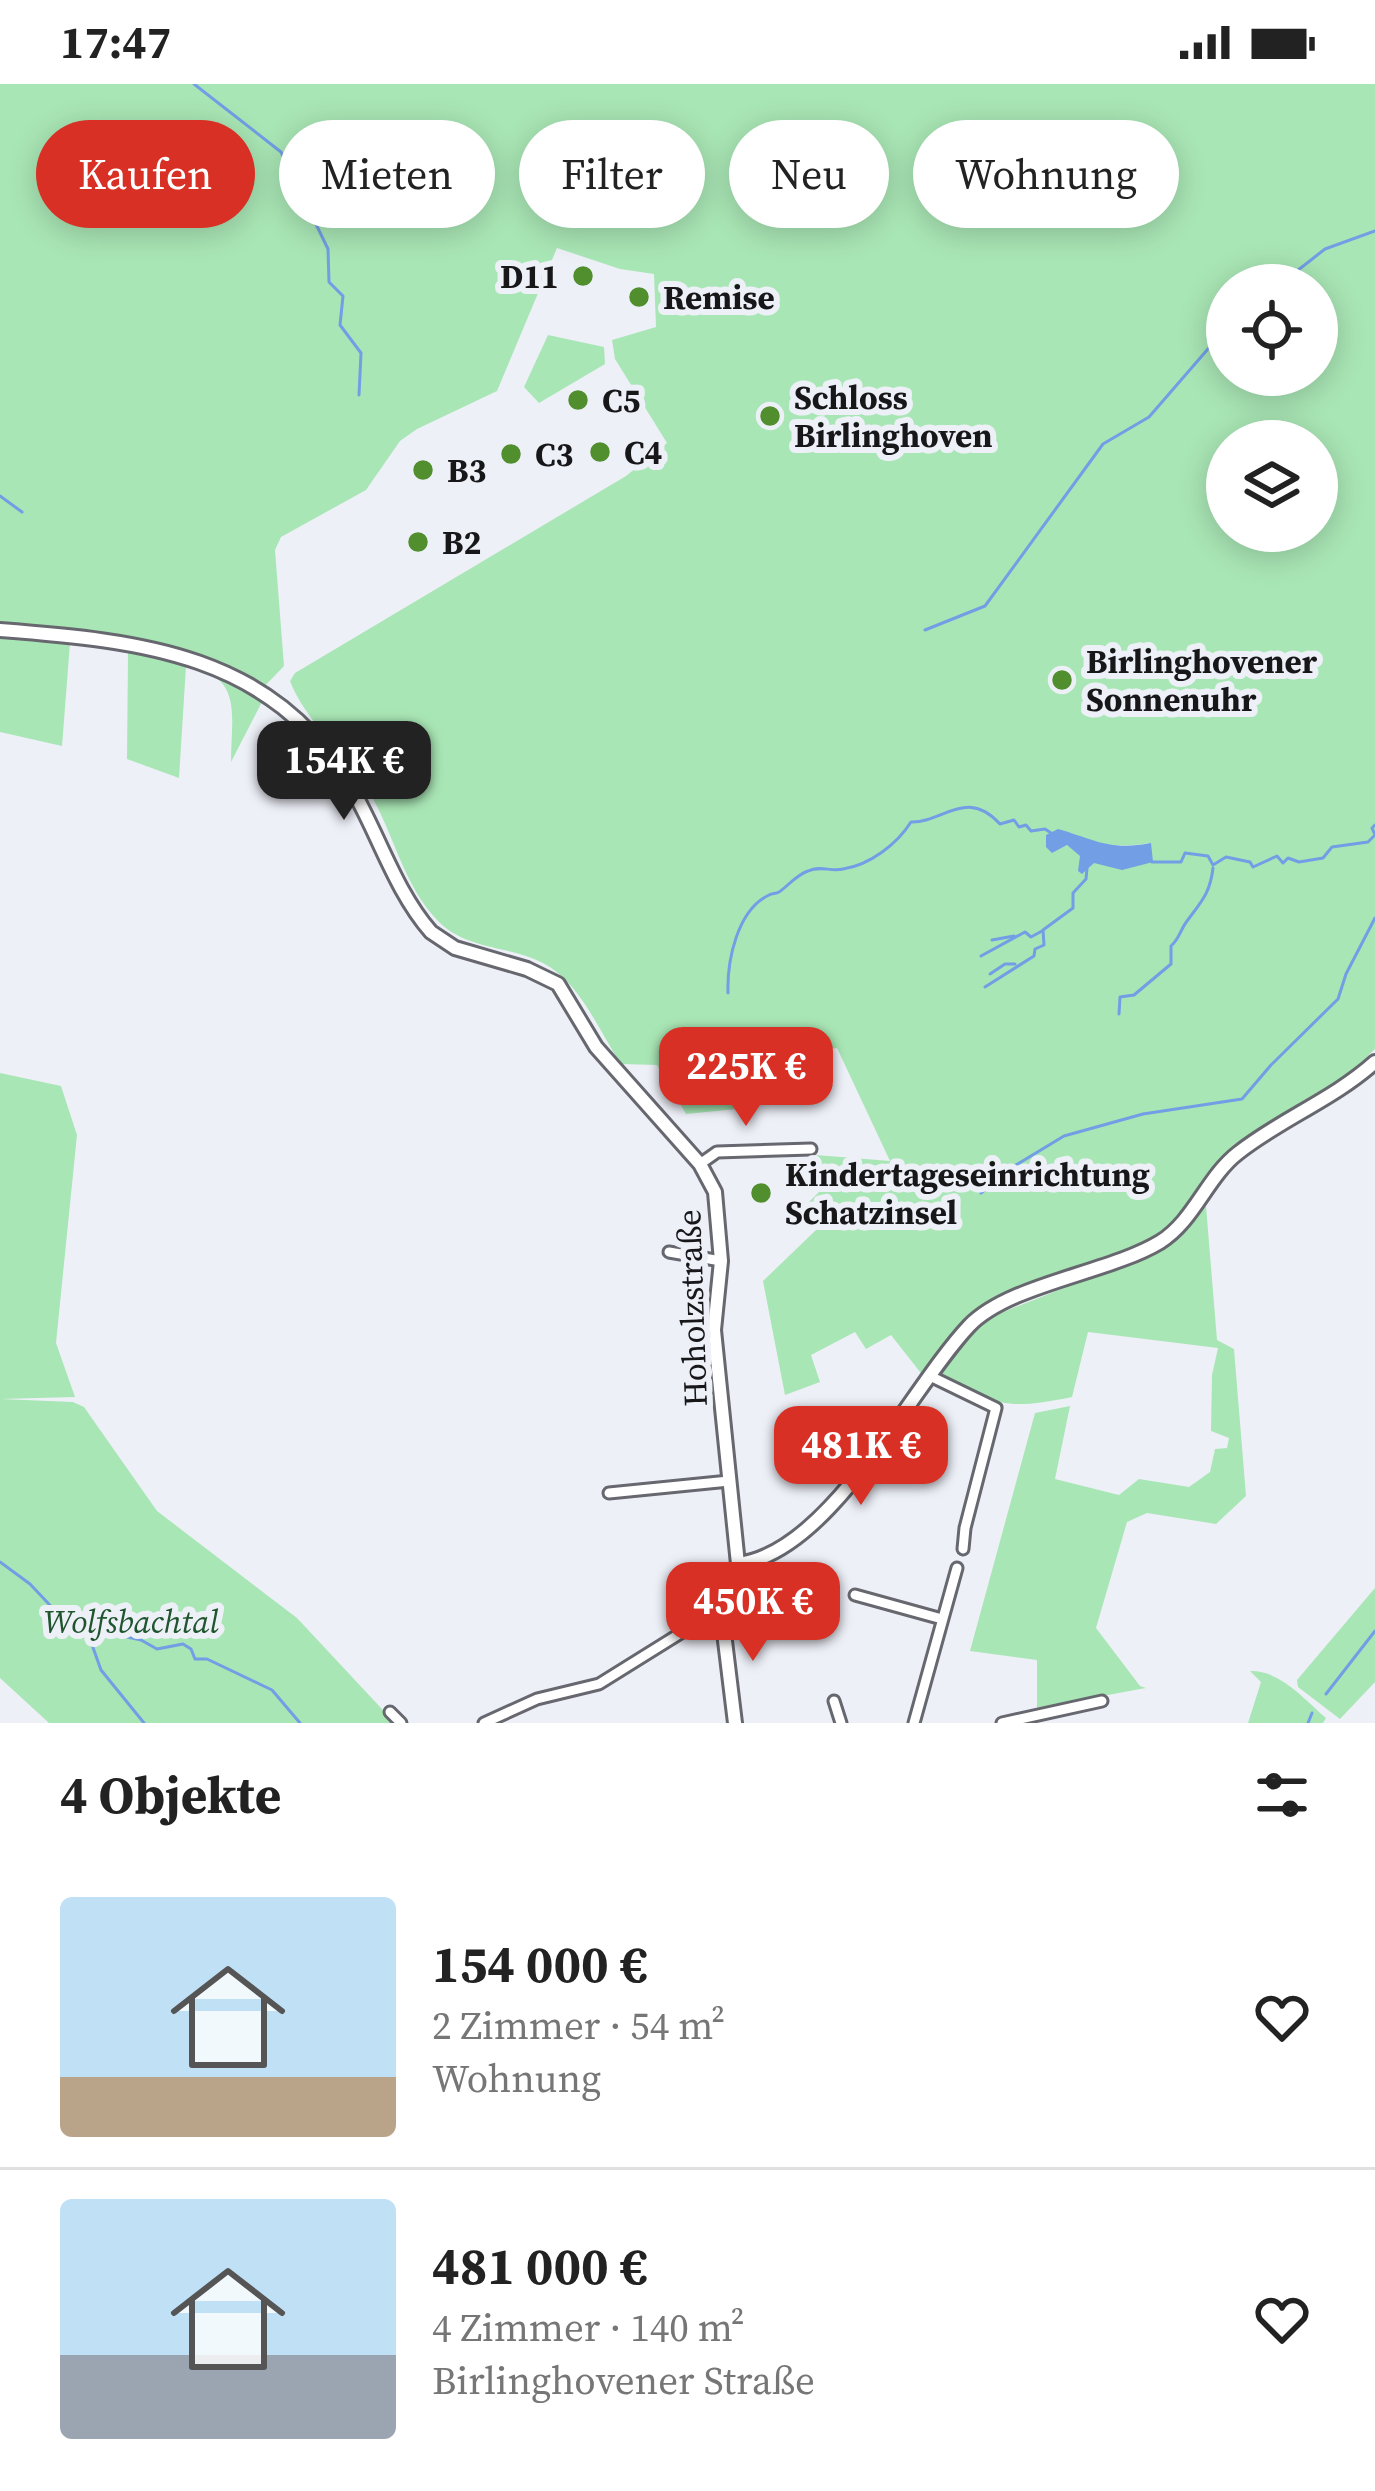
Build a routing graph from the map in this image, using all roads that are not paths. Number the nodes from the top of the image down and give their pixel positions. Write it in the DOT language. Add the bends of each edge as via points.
graph roads {
  1 [pos="0,630"];
  2 [pos="1375,1062"];
  3 [pos="811,1149"];
  4 [pos="700,1164"];
  5 [pos="669,1252"];
  6 [pos="722,1261"];
  7 [pos="931,1374"];
  8 [pos="729,1481"];
  9 [pos="609,1493"];
  10 [pos="963,1550"];
  11 [pos="738,1564"];
  12 [pos="957,1568"];
  13 [pos="855,1595"];
  14 [pos="721,1608"];
  15 [pos="942,1619"];
  16 [pos="834,1701"];
  17 [pos="1102,1701"];
  18 [pos="390,1712"];
  19 [pos="401,1723"];
  20 [pos="484,1723"];
  21 [pos="735,1723"];
  22 [pos="841,1723"];
  23 [pos="914,1723"];
  24 [pos="1002,1723"];
  1 -- 4 [label="street, Hoholzstraße" via="200,660 269,694 341,771 430,932 553,980 610,1066"];
  2 -- 7 [label="street" via="1233,1156 1170,1235 986,1312"];
  3 -- 4 [label="street" via="717,1152"];
  4 -- 6 [label="street, Hoholzstraße" via="715,1192"];
  5 -- 6 [label="street"];
  6 -- 8 [label="street, Hoholzstraße" via="713,1330"];
  7 -- 10 [label="street" via="996,1408"];
  7 -- 11 [label="street" via="830,1508 765,1555"];
  8 -- 9 [label="street"];
  8 -- 11 [label="street, Hoholzstraße"];
  11 -- 14 [label="street, Hoholzstraße"];
  12 -- 15 [label="street"];
  13 -- 15 [label="street"];
  14 -- 20 [label="street" via="598,1684"];
  14 -- 21 [label="street, Hoholzstraße"];
  15 -- 23 [label="street"];
  16 -- 22 [label="street"];
  17 -- 24 [label="street"];
  18 -- 19 [label="street"];
}
